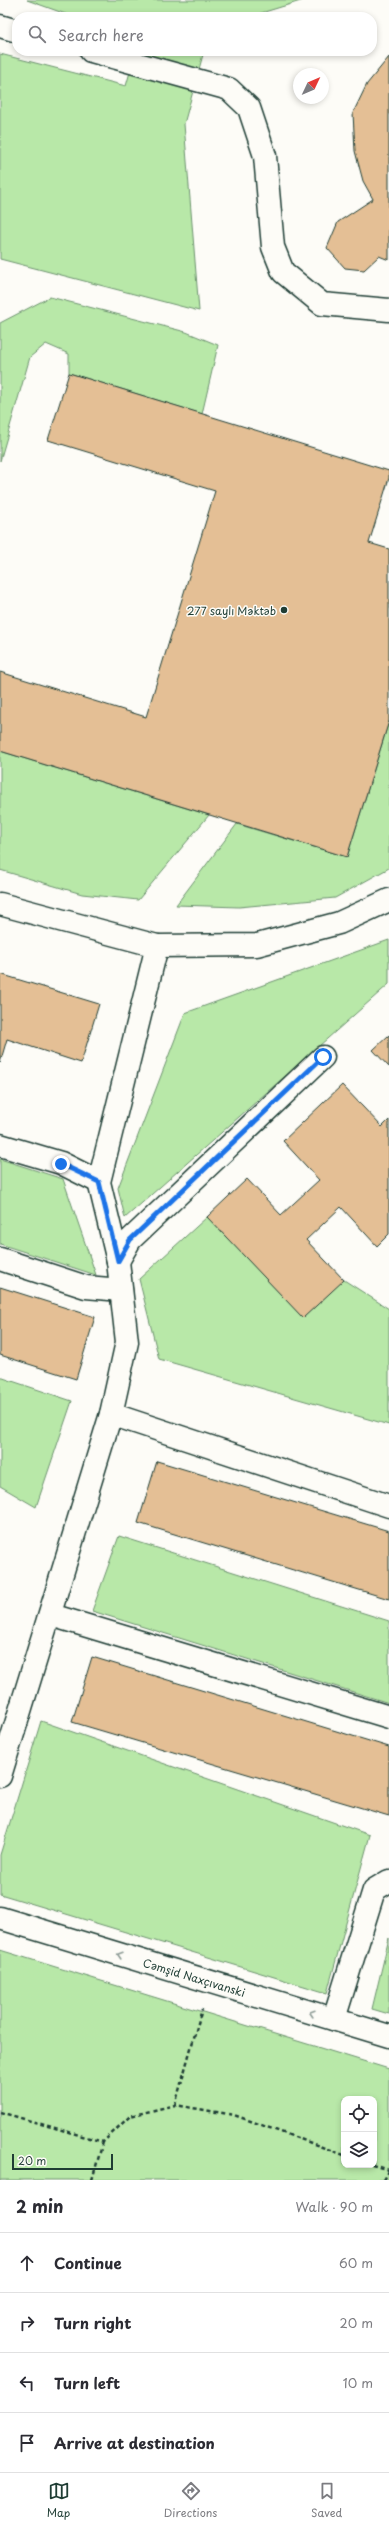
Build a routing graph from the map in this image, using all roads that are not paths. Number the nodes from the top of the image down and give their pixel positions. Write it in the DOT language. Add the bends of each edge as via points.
graph roads {
  1 [pos="0,26"];
  2 [pos="12,30"];
  3 [pos="109,56"];
  4 [pos="389,310"];
  5 [pos="389,900"];
  6 [pos="0,904"];
  7 [pos="157,946"];
  8 [pos="323,1057"];
  9 [pos="0,1145"];
  10 [pos="99,1182"];
  11 [pos="0,1259"];
  12 [pos="118,1261"];
  13 [pos="121,1290"];
  14 [pos="111,1414"];
  15 [pos="389,1506"];
  16 [pos="50,1615"];
  17 [pos="389,1717"];
  18 [pos="8,1720"];
  19 [pos="0,1776"];
  20 [pos="389,1882"];
  21 [pos="0,1918"];
  22 [pos="334,2019"];
  23 [pos="389,2036"];
  1 -- 2 [label="street"];
  3 -- 4 [label="street" via="229,89 249,108 265,156 273,247 283,272 322,304"];
  5 -- 7 [label="street" via="339,923 257,944"];
  6 -- 7 [label="street"];
  7 -- 10 [label="street"];
  8 -- 12 [label="street" via="130,1240"];
  9 -- 10 [label="street" via="61,1164"];
  10 -- 12 [label="street"];
  11 -- 13 [label="street" via="86,1287"];
  12 -- 13 [label="street"];
  13 -- 14 [label="street" via="127,1342"];
  14 -- 15 [label="street"];
  14 -- 16 [label="street"];
  16 -- 17 [label="street"];
  16 -- 18 [label="street"];
  18 -- 19 [label="street"];
  20 -- 22 [label="street" via="374,1890"];
  22 -- 21 [label="street, Cəmşid Naxçıvanski, one-way"];
  22 -- 23 [label="street, Cəmşid Naxçıvanski"];
}
